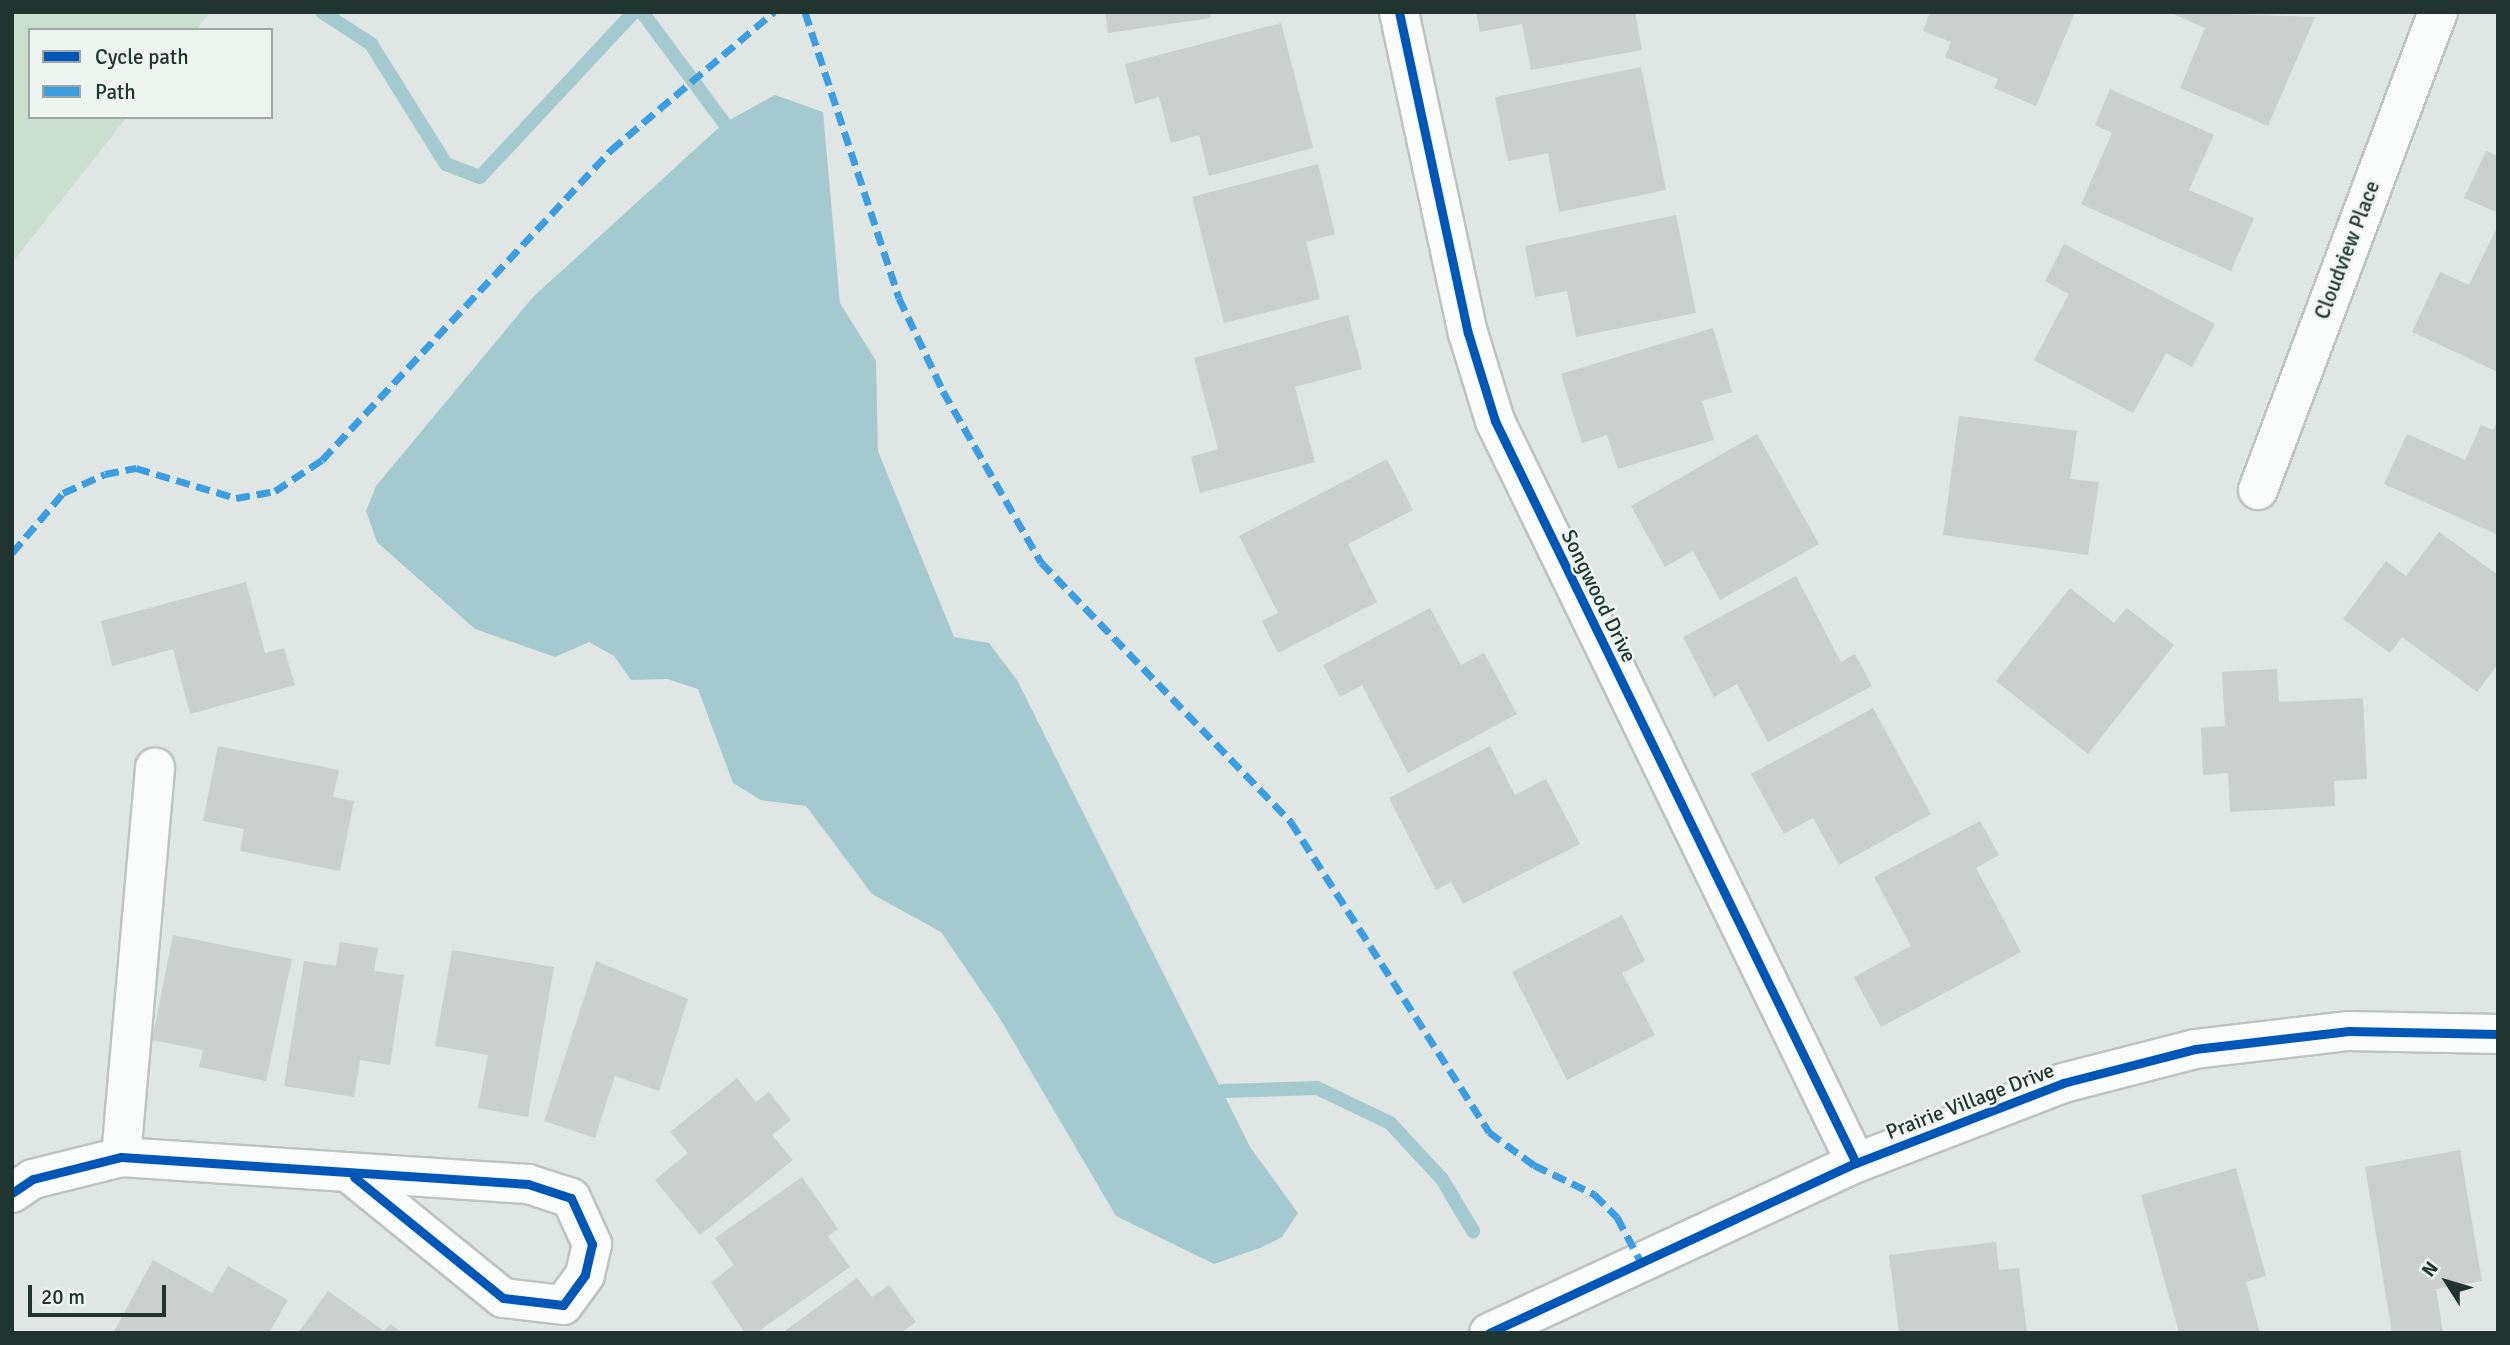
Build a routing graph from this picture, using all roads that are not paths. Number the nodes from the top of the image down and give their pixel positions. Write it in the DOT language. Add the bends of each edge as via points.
graph roads {
  1 [pos="1399,12"];
  2 [pos="2438,12"];
  3 [pos="2258,490"];
  4 [pos="155,767"];
  5 [pos="2498,1034"];
  6 [pos="121,1157"];
  7 [pos="1856,1163"];
  8 [pos="354,1178"];
  9 [pos="12,1193"];
  10 [pos="1489,1333"];
  1 -- 7 [label="street, Songwood Drive" via="1468,333 1495,421"];
  2 -- 3 [label="street, Cloudview Place"];
  4 -- 6 [label="street"];
  5 -- 7 [label="street, Prairie Village Drive" via="2349,1031 2196,1049 2063,1083"];
  6 -- 8 [label="street"];
  6 -- 9 [label="street" via="33,1179"];
  7 -- 10 [label="street, Prairie Village Drive"];
  8 -- 8 [label="street" via="503,1297 563,1305 585,1275 592,1244 571,1198 527,1184"];
}
